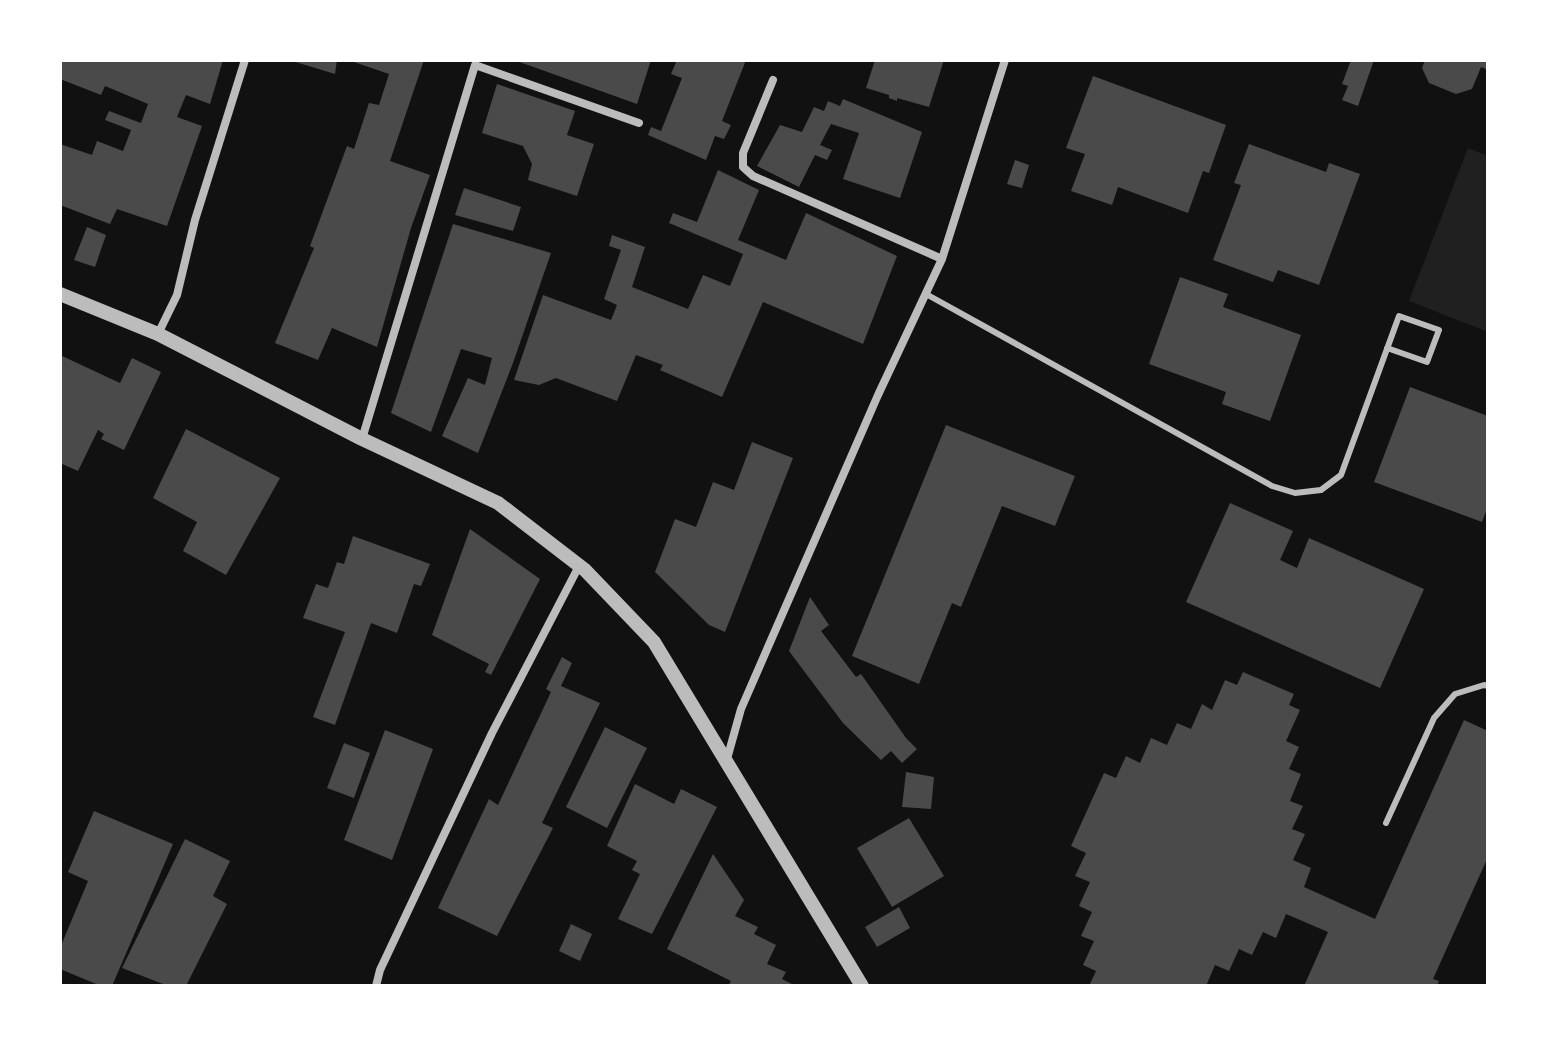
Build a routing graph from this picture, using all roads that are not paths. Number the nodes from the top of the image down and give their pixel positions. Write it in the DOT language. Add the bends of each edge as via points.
graph roads {
  1 [pos="245,60"];
  2 [pos="1005,60"];
  3 [pos="773,80"];
  4 [pos="639,123"];
  5 [pos="942,259"];
  6 [pos="60,294"];
  7 [pos="926,294"];
  8 [pos="158,334"];
  9 [pos="1387,348"];
  10 [pos="362,439"];
  11 [pos="579,566"];
  12 [pos="1488,686"];
  13 [pos="727,759"];
  14 [pos="1386,823"];
  15 [pos="376,986"];
  16 [pos="862,986"];
  1 -- 8 [label="street" via="177,295"];
  2 -- 5 [label="street"];
  3 -- 5 [label="street" via="743,153 743,167"];
  4 -- 10 [label="street" via="475,65"];
  5 -- 7 [label="street"];
  6 -- 8 [label="street"];
  7 -- 9 [label="lane" via="1272,486 1295,493 1321,490 1341,475"];
  7 -- 13 [label="street" via="741,709"];
  8 -- 10 [label="street"];
  9 -- 9 [label="lane" via="1399,316 1439,330 1427,362"];
  10 -- 11 [label="street" via="498,503"];
  11 -- 13 [label="street" via="654,642"];
  11 -- 15 [label="street" via="492,733"];
  12 -- 14 [label="lane" via="1455,694 1434,718"];
  13 -- 16 [label="street"];
}
